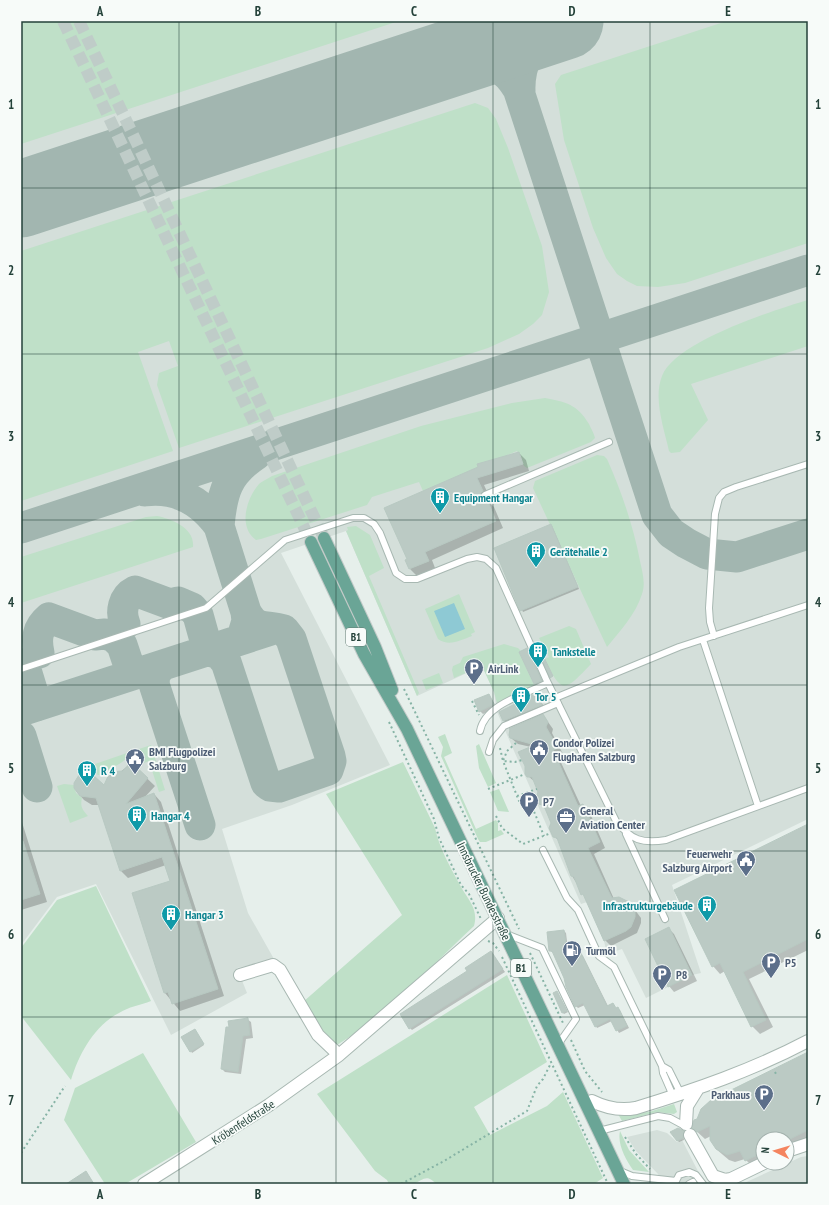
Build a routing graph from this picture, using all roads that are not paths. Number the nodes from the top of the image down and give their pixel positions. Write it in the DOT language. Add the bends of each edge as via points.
graph roads {
  1 [pos="609,442"];
  2 [pos="808,464"];
  3 [pos="485,495"];
  4 [pos="324,538"];
  5 [pos="311,542"];
  6 [pos="344,581"];
  7 [pos="332,586"];
  8 [pos="808,605"];
  9 [pos="714,636"];
  10 [pos="703,640"];
  11 [pos="21,669"];
  12 [pos="548,683"];
  13 [pos="556,700"];
  14 [pos="407,729"];
  15 [pos="480,731"];
  16 [pos="489,752"];
  17 [pos="808,788"];
  18 [pos="758,806"];
  19 [pos="626,834"];
  20 [pos="543,850"];
  21 [pos="498,918"];
  22 [pos="666,918"];
  23 [pos="505,933"];
  24 [pos="240,975"];
  25 [pos="808,1041"];
  26 [pos="557,1046"];
  27 [pos="339,1055"];
  28 [pos="697,1090"];
  29 [pos="581,1095"];
  30 [pos="677,1095"];
  31 [pos="592,1101"];
  32 [pos="687,1128"];
  33 [pos="599,1131"];
  34 [pos="808,1144"];
  35 [pos="795,1148"];
  36 [pos="617,1168"];
  37 [pos="755,1168"];
  38 [pos="164,1179"];
  39 [pos="656,1179"];
  40 [pos="721,1182"];
  41 [pos="676,1183"];
  42 [pos="144,1184"];
  43 [pos="624,1184"];
  44 [pos="651,1184"];
  45 [pos="689,1184"];
  46 [pos="694,1184"];
  47 [pos="703,1184"];
  1 -- 3 [label="lane"];
  2 -- 9 [label="lane" via="736,487 724,492 719,498 715,514 709,608"];
  4 -- 6 [label="main road, Innsbrucker Bundesstraße / B1"];
  5 -- 7 [label="main road, Innsbrucker Bundesstraße / B1"];
  6 -- 7 [label="lane"];
  6 -- 14 [label="main road, Innsbrucker Bundesstraße / B1" via="375,647"];
  7 -- 14 [label="main road, Innsbrucker Bundesstraße / B1" via="364,654"];
  8 -- 9 [label="lane"];
  9 -- 10 [label="lane"];
  10 -- 13 [label="lane" via="679,647"];
  10 -- 18 [label="lane"];
  11 -- 12 [label="lane" via="206,608 285,540 342,520 364,518 374,524 396,573 405,579 417,579 477,557 491,563 496,568"];
  12 -- 13 [label="lane"];
  12 -- 15 [label="lane" via="501,705 482,722"];
  13 -- 16 [label="lane" via="504,726 493,740"];
  13 -- 19 [label="lane" via="616,821"];
  14 -- 21 [label="main road, Innsbrucker Bundesstraße / B1"];
  17 -- 18 [label="lane"];
  18 -- 19 [label="lane" via="666,840 651,843"];
  19 -- 22 [label="lane"];
  20 -- 30 [label="lane" via="567,898 578,910 599,956 614,967 662,1066 669,1070"];
  21 -- 23 [label="main road, Innsbrucker Bundesstraße / B1"];
  21 -- 27 [label="street, Kröbenfeldstraße"];
  23 -- 26 [label="main road, Innsbrucker Bundesstraße / B1"];
  23 -- 26 [label="lane" via="542,948 576,1020"];
  24 -- 27 [label="street" via="274,965 280,970 318,1036"];
  25 -- 28 [label="street" via="778,1057"];
  26 -- 29 [label="main road, Innsbrucker Bundesstraße / B1"];
  27 -- 38 [label="street, Kröbenfeldstraße"];
  28 -- 30 [label="street"];
  28 -- 32 [label="street" via="687,1106"];
  29 -- 31 [label="main road"];
  29 -- 33 [label="main road, Innsbrucker Bundesstraße / B1"];
  30 -- 31 [label="street" via="628,1110 613,1109"];
  32 -- 33 [label="lane" via="670,1118 658,1116"];
  32 -- 40 [label="street" via="714,1176"];
  33 -- 36 [label="main road, Innsbrucker Bundesstraße / B1"];
  34 -- 35 [label="street"];
  36 -- 39 [label="lane" via="632,1176"];
  36 -- 43 [label="main road, Innsbrucker Bundesstraße / B1"];
  37 -- 40 [label="street"];
  38 -- 42 [label="street, Kröbenfeldstraße"];
  39 -- 41 [label="lane"];
  39 -- 44 [label="lane"];
  41 -- 47 [label="lane" via="682,1173 689,1172 696,1175"];
  45 -- 46 [label="lane"];
}
